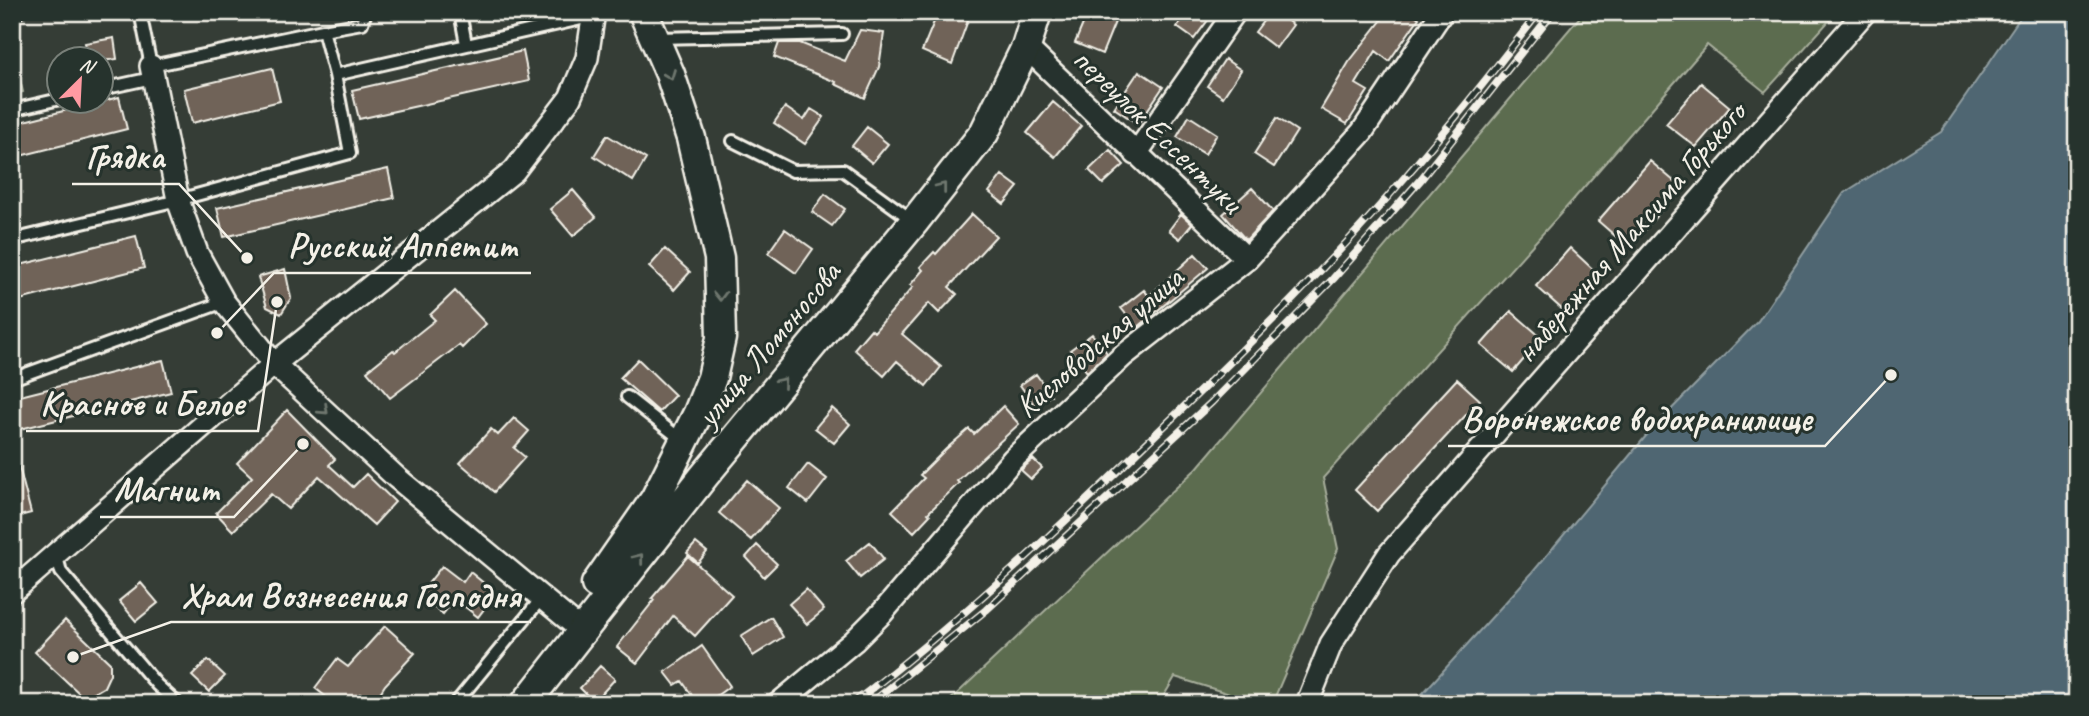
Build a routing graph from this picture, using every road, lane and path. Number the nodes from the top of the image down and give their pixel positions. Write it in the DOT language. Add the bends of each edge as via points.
graph roads {
  1 [pos="19,12"];
  2 [pos="140,12"];
  3 [pos="366,12"];
  4 [pos="460,12"];
  5 [pos="643,12"];
  6 [pos="1037,12"];
  7 [pos="1236,12"];
  8 [pos="1442,12"];
  9 [pos="1865,12"];
  10 [pos="12,13"];
  11 [pos="594,14"];
  12 [pos="323,30"];
  13 [pos="842,34"];
  14 [pos="654,38"];
  15 [pos="466,44"];
  16 [pos="1026,47"];
  17 [pos="152,72"];
  18 [pos="335,75"];
  19 [pos="116,84"];
  20 [pos="46,102"];
  21 [pos="12,110"];
  22 [pos="733,141"];
  23 [pos="1136,154"];
  24 [pos="178,200"];
  25 [pos="914,222"];
  26 [pos="12,240"];
  27 [pos="1247,259"];
  28 [pos="224,302"];
  29 [pos="274,364"];
  30 [pos="12,379"];
  31 [pos="627,397"];
  32 [pos="684,442"];
  33 [pos="56,553"];
  34 [pos="12,592"];
  35 [pos="541,599"];
  36 [pos="576,626"];
  37 [pos="178,704"];
  38 [pos="455,704"];
  39 [pos="506,704"];
  40 [pos="525,704"];
  41 [pos="778,704"];
  42 [pos="1307,704"];
  1 -- 10 [label="lane"];
  2 -- 17 [label="lane"];
  3 -- 12 [label="lane" via="362,23"];
  4 -- 15 [label="lane"];
  5 -- 14 [label="main road"];
  6 -- 16 [label="main road, улица Ломоносова"];
  7 -- 23 [label="street"];
  8 -- 27 [label="street, Кисловодская улица" via="1362,131"];
  9 -- 42 [label="street, набережная Максима Горького" via="1389,554 1331,645"];
  11 -- 15 [label="lane" via="543,30"];
  11 -- 29 [label="street" via="587,58 569,98 514,171"];
  12 -- 17 [label="lane"];
  12 -- 18 [label="lane"];
  13 -- 14 [label="lane"];
  14 -- 32 [label="main road, one-way" via="691,138 719,258 720,338 712,378"];
  15 -- 18 [label="lane"];
  16 -- 23 [label="street, переулок Ессентуки"];
  25 -- 16 [label="main road, улица Ломоносова, one-way" via="984,133"];
  17 -- 19 [label="lane"];
  17 -- 24 [label="street"];
  18 -- 24 [label="lane" via="351,153"];
  20 -- 21 [label="lane"];
  22 -- 25 [label="lane" via="793,171 843,170"];
  23 -- 27 [label="street, переулок Ессентуки"];
  24 -- 26 [label="lane"];
  24 -- 28 [label="street" via="197,253"];
  36 -- 25 [label="main road, улица Ломоносова, one-way"];
  27 -- 41 [label="street, Кисловодская улица" via="1123,356 1013,459 882,612"];
  28 -- 29 [label="street"];
  28 -- 30 [label="lane"];
  29 -- 33 [label="street"];
  29 -- 35 [label="street, one-way" via="397,478"];
  31 -- 32 [label="lane"];
  32 -- 36 [label="main road" via="656,499"];
  33 -- 34 [label="street"];
  33 -- 37 [label="lane" via="61,572"];
  35 -- 36 [label="street"];
  35 -- 38 [label="lane"];
  36 -- 39 [label="main road, улица Ломоносова"];
  36 -- 40 [label="main road, улица Ломоносова"];
}
